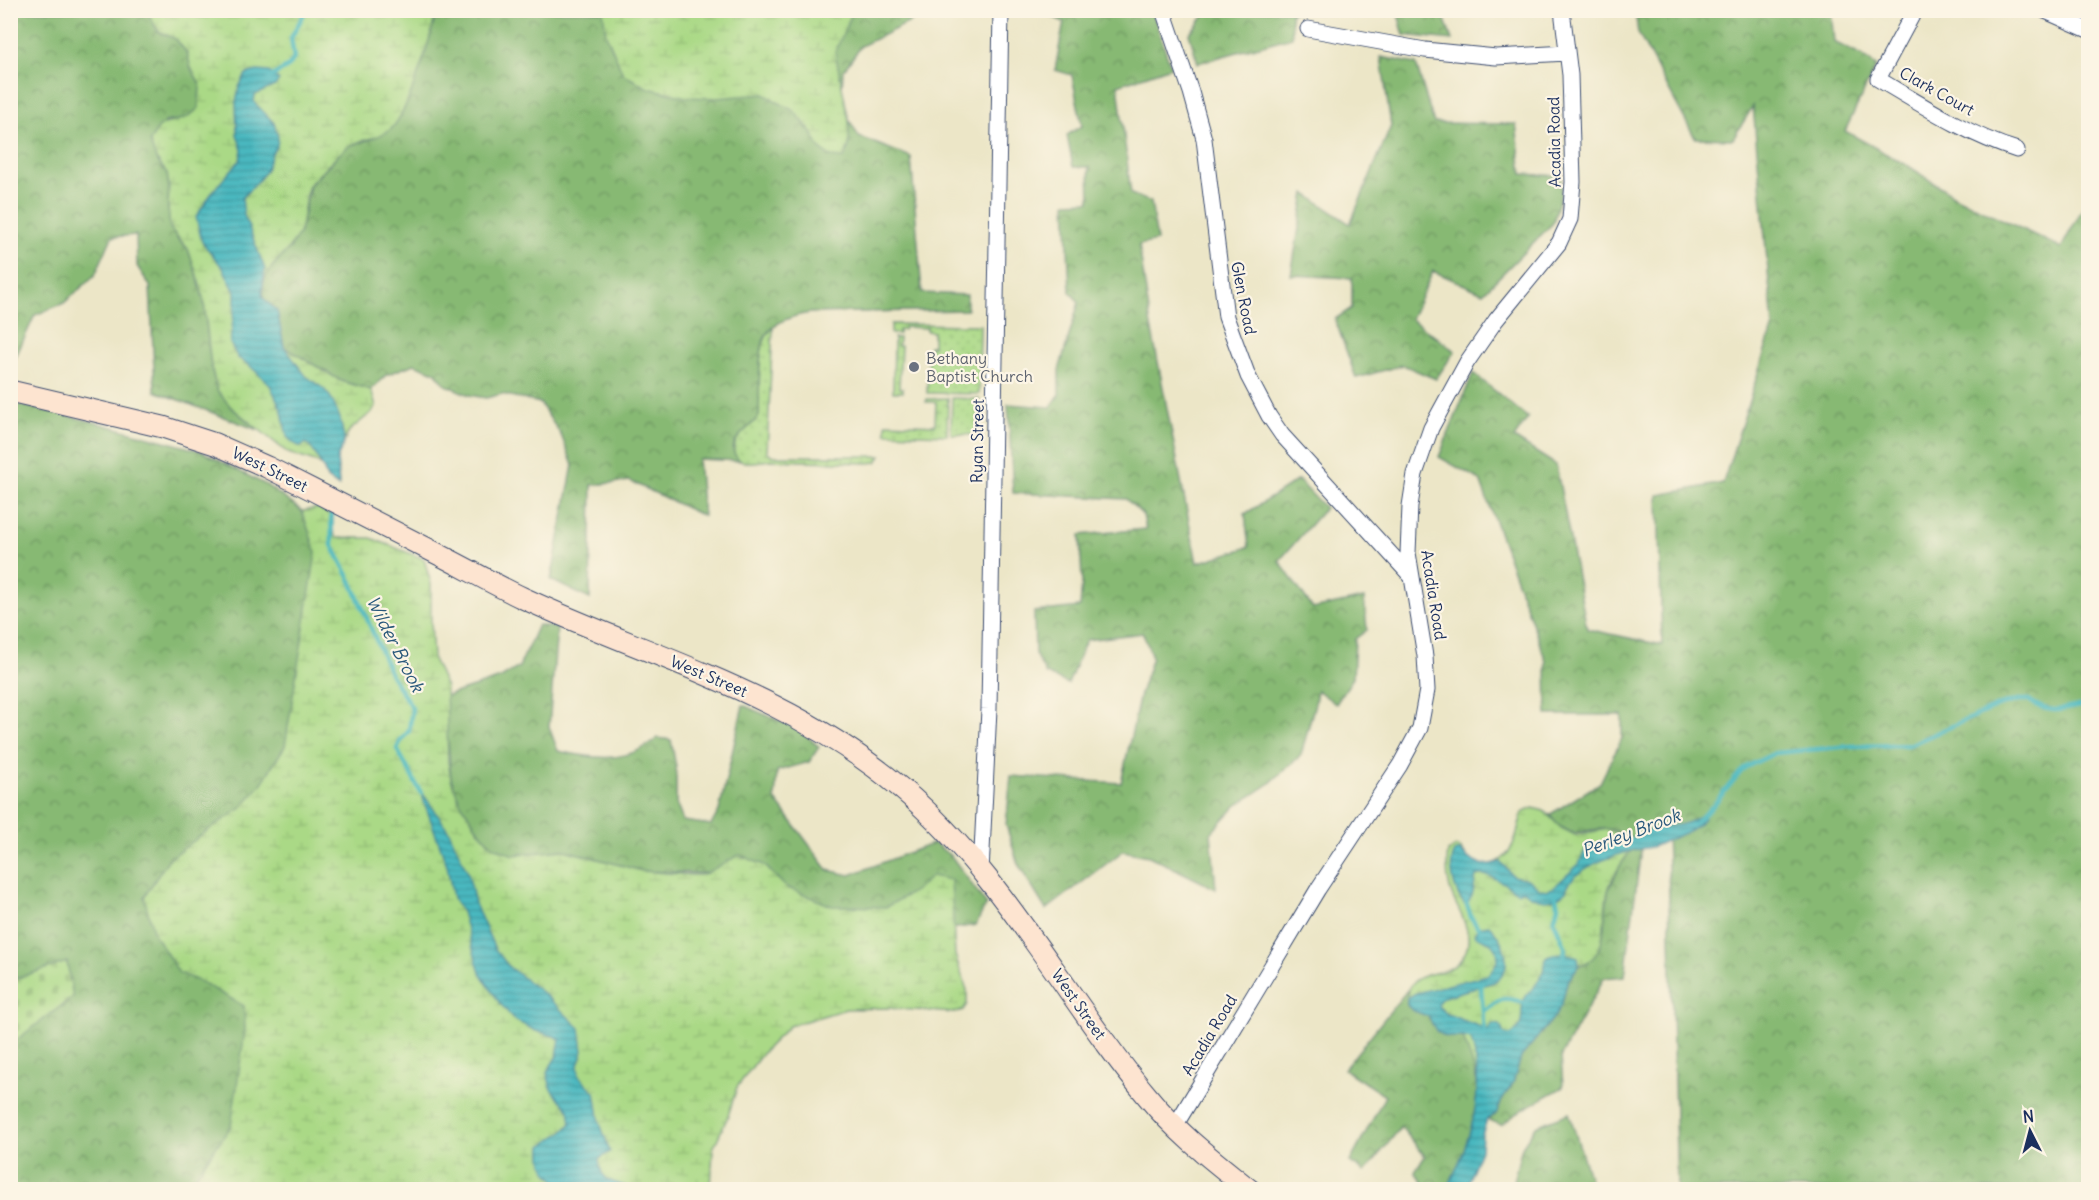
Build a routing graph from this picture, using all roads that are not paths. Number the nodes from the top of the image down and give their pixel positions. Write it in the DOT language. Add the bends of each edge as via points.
graph roads {
  1 [pos="1001,10"];
  2 [pos="1162,10"];
  3 [pos="1562,10"];
  4 [pos="1915,10"];
  5 [pos="2043,10"];
  6 [pos="1308,29"];
  7 [pos="2088,30"];
  8 [pos="1567,53"];
  9 [pos="2017,150"];
  10 [pos="10,390"];
  11 [pos="1410,575"];
  12 [pos="981,872"];
  13 [pos="1175,1126"];
  14 [pos="1242,1187"];
  1 -- 12 [label="street, Ryan Street" via="990,698"];
  2 -- 11 [label="street, Glen Road" via="1201,125 1225,309 1248,376 1282,435"];
  3 -- 8 [label="street, Acadia Road"];
  4 -- 9 [label="street, Clark Court" via="1878,79 1996,144"];
  5 -- 7 [label="street"];
  6 -- 8 [label="street" via="1425,50 1496,57"];
  8 -- 11 [label="street, Acadia Road" via="1573,182 1570,219 1559,243 1467,362 1428,436 1415,474 1410,506"];
  10 -- 12 [label="main road, West Street" via="160,426 267,466 522,597 733,686 802,720 861,757 903,790 951,835"];
  11 -- 13 [label="street, Acadia Road" via="1427,678 1423,715 1414,741 1278,953"];
  12 -- 13 [label="main road, West Street" via="1147,1097"];
  13 -- 14 [label="main road, West Street"];
}
